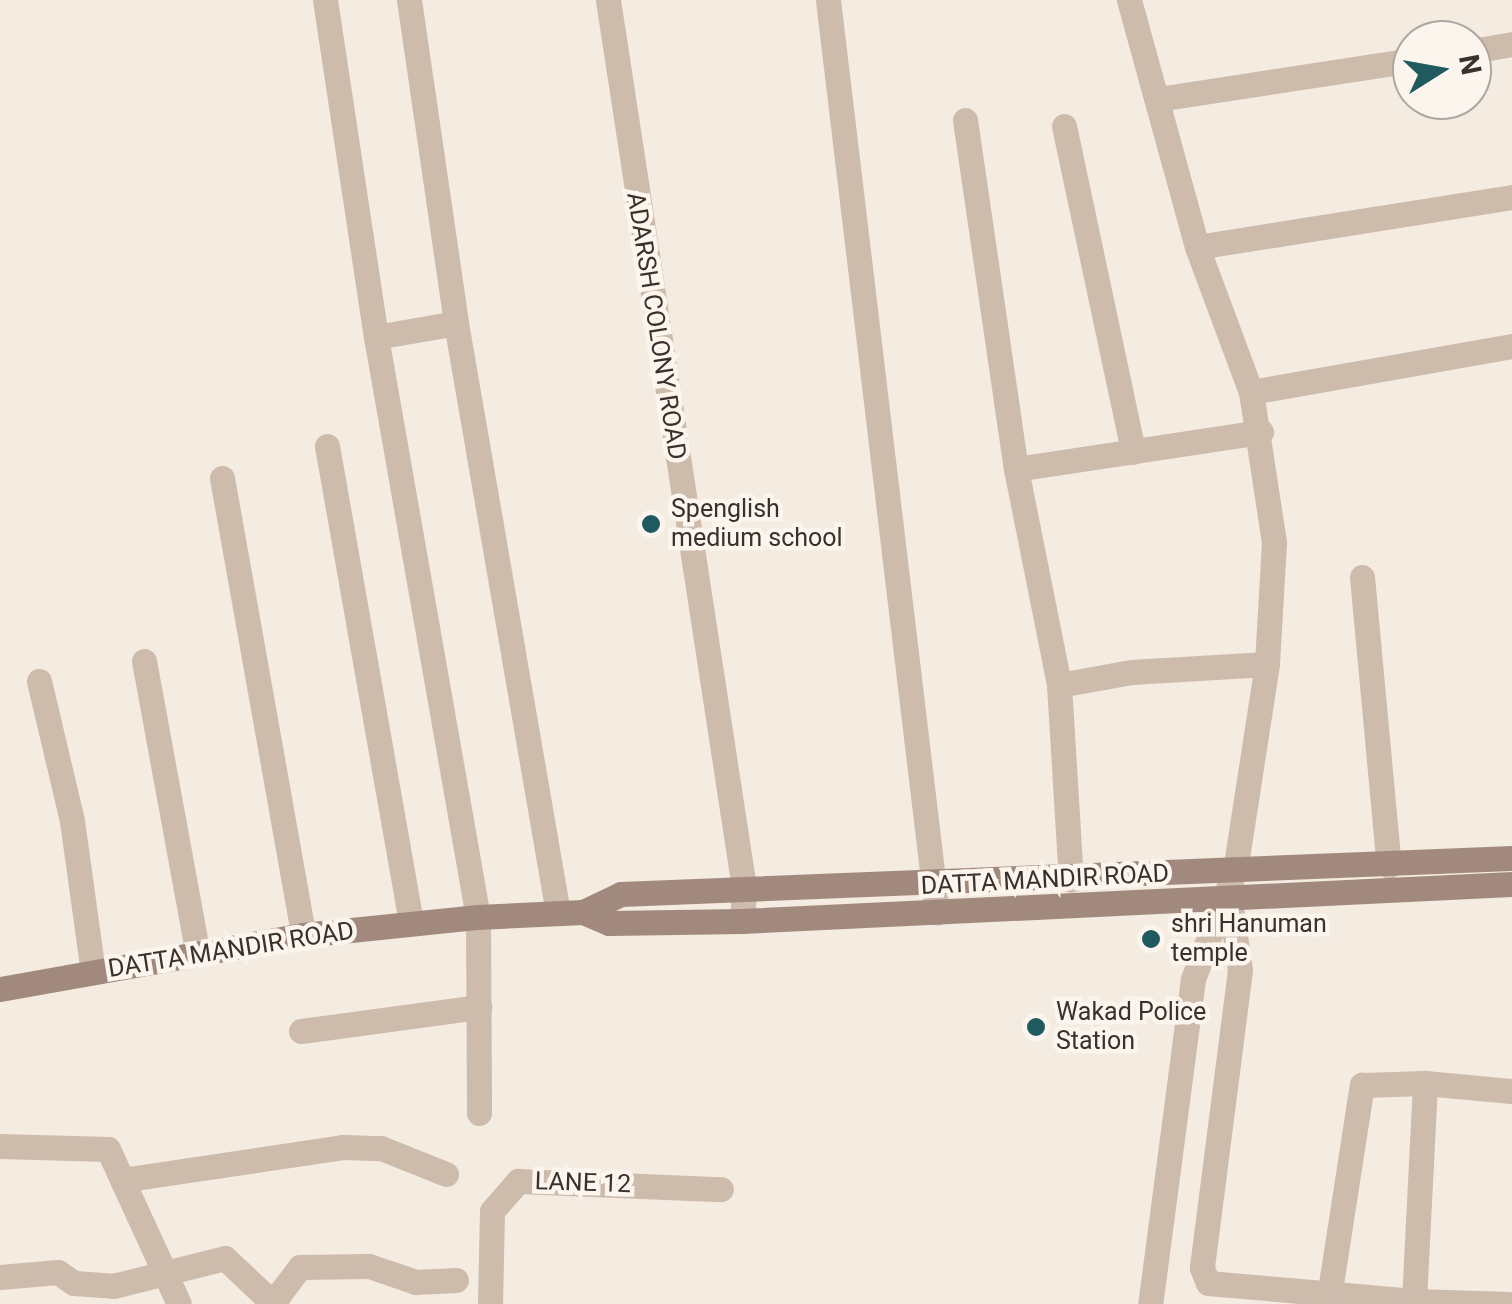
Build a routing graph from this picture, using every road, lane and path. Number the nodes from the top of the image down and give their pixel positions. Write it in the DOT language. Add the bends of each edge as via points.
graph roads {
  1 [pos="325,0"];
  2 [pos="408,0"];
  3 [pos="608,0"];
  4 [pos="828,0"];
  5 [pos="1130,0"];
  6 [pos="1392,63"];
  7 [pos="1158,99"];
  8 [pos="965,120"];
  9 [pos="1064,126"];
  10 [pos="1512,197"];
  11 [pos="1197,247"];
  12 [pos="456,324"];
  13 [pos="376,337"];
  14 [pos="1512,346"];
  15 [pos="1251,392"];
  16 [pos="1261,432"];
  17 [pos="327,446"];
  18 [pos="1133,452"];
  19 [pos="1016,468"];
  20 [pos="222,478"];
  21 [pos="1362,576"];
  22 [pos="144,661"];
  23 [pos="1267,664"];
  24 [pos="39,681"];
  25 [pos="1059,685"];
  26 [pos="1512,858"];
  27 [pos="1389,866"];
  28 [pos="1071,880"];
  29 [pos="1232,882"];
  30 [pos="1512,884"];
  31 [pos="933,886"];
  32 [pos="744,888"];
  33 [pos="570,912"];
  34 [pos="936,913"];
  35 [pos="478,918"];
  36 [pos="742,921"];
  37 [pos="411,924"];
  38 [pos="303,934"];
  39 [pos="198,954"];
  40 [pos="92,972"];
  41 [pos="0,989"];
  42 [pos="479,1007"];
  43 [pos="301,1031"];
  44 [pos="1425,1083"];
  45 [pos="1512,1091"];
  46 [pos="480,1113"];
  47 [pos="0,1146"];
  48 [pos="446,1174"];
  49 [pos="122,1180"];
  50 [pos="721,1189"];
  51 [pos="164,1274"];
  52 [pos="0,1276"];
  53 [pos="456,1280"];
  54 [pos="1329,1297"];
  55 [pos="1414,1301"];
  56 [pos="179,1304"];
  57 [pos="490,1304"];
  58 [pos="1150,1304"];
  59 [pos="1510,1304"];
  1 -- 13 [label="street"];
  2 -- 12 [label="street"];
  3 -- 32 [label="street, ADARSH COLONY ROAD"];
  4 -- 31 [label="street"];
  5 -- 7 [label="street"];
  6 -- 7 [label="street"];
  7 -- 11 [label="street"];
  8 -- 19 [label="street"];
  9 -- 18 [label="street"];
  10 -- 11 [label="street"];
  11 -- 15 [label="street"];
  12 -- 13 [label="street"];
  12 -- 33 [label="street"];
  13 -- 35 [label="street"];
  14 -- 15 [label="street"];
  15 -- 16 [label="street"];
  16 -- 18 [label="street"];
  16 -- 23 [label="street" via="1274,542"];
  17 -- 37 [label="street"];
  18 -- 19 [label="street"];
  19 -- 25 [label="street"];
  20 -- 38 [label="street"];
  21 -- 27 [label="street"];
  22 -- 39 [label="street"];
  23 -- 25 [label="street" via="1131,672"];
  23 -- 29 [label="street"];
  24 -- 40 [label="street" via="72,820"];
  25 -- 28 [label="street"];
  26 -- 27 [label="main road, DATTA MANDIR ROAD"];
  27 -- 29 [label="main road, DATTA MANDIR ROAD"];
  28 -- 29 [label="main road, DATTA MANDIR ROAD"];
  28 -- 31 [label="main road, DATTA MANDIR ROAD"];
  29 -- 30 [label="main road, DATTA MANDIR ROAD"];
  29 -- 34 [label="main road, DATTA MANDIR ROAD"];
  29 -- 54 [label="street" via="1240,970 1204,1277 1218,1289"];
  29 -- 58 [label="street" via="1204,938 1193,979"];
  31 -- 32 [label="main road, DATTA MANDIR ROAD"];
  31 -- 34 [label="street"];
  32 -- 33 [label="main road, DATTA MANDIR ROAD" via="607,896"];
  32 -- 36 [label="street, ADARSH COLONY ROAD"];
  33 -- 35 [label="main road, DATTA MANDIR ROAD"];
  33 -- 36 [label="main road, DATTA MANDIR ROAD" via="609,923"];
  34 -- 36 [label="main road, DATTA MANDIR ROAD"];
  35 -- 37 [label="main road, DATTA MANDIR ROAD"];
  35 -- 42 [label="street"];
  37 -- 38 [label="main road, DATTA MANDIR ROAD"];
  38 -- 39 [label="main road, DATTA MANDIR ROAD"];
  39 -- 40 [label="main road, DATTA MANDIR ROAD"];
  40 -- 41 [label="main road, DATTA MANDIR ROAD"];
  42 -- 43 [label="street"];
  42 -- 46 [label="street"];
  44 -- 45 [label="street"];
  44 -- 54 [label="street" via="1362,1084"];
  44 -- 55 [label="street"];
  47 -- 49 [label="street" via="108,1149"];
  48 -- 49 [label="street" via="381,1148 343,1148"];
  49 -- 51 [label="street"];
  50 -- 57 [label="street, LANE 12" via="518,1181 492,1211"];
  51 -- 52 [label="street" via="114,1286 74,1283 58,1272"];
  51 -- 53 [label="street" via="225,1258 264,1296 278,1296 300,1267 369,1266 416,1282"];
  51 -- 56 [label="street"];
  54 -- 55 [label="street"];
  55 -- 59 [label="street"];
}
